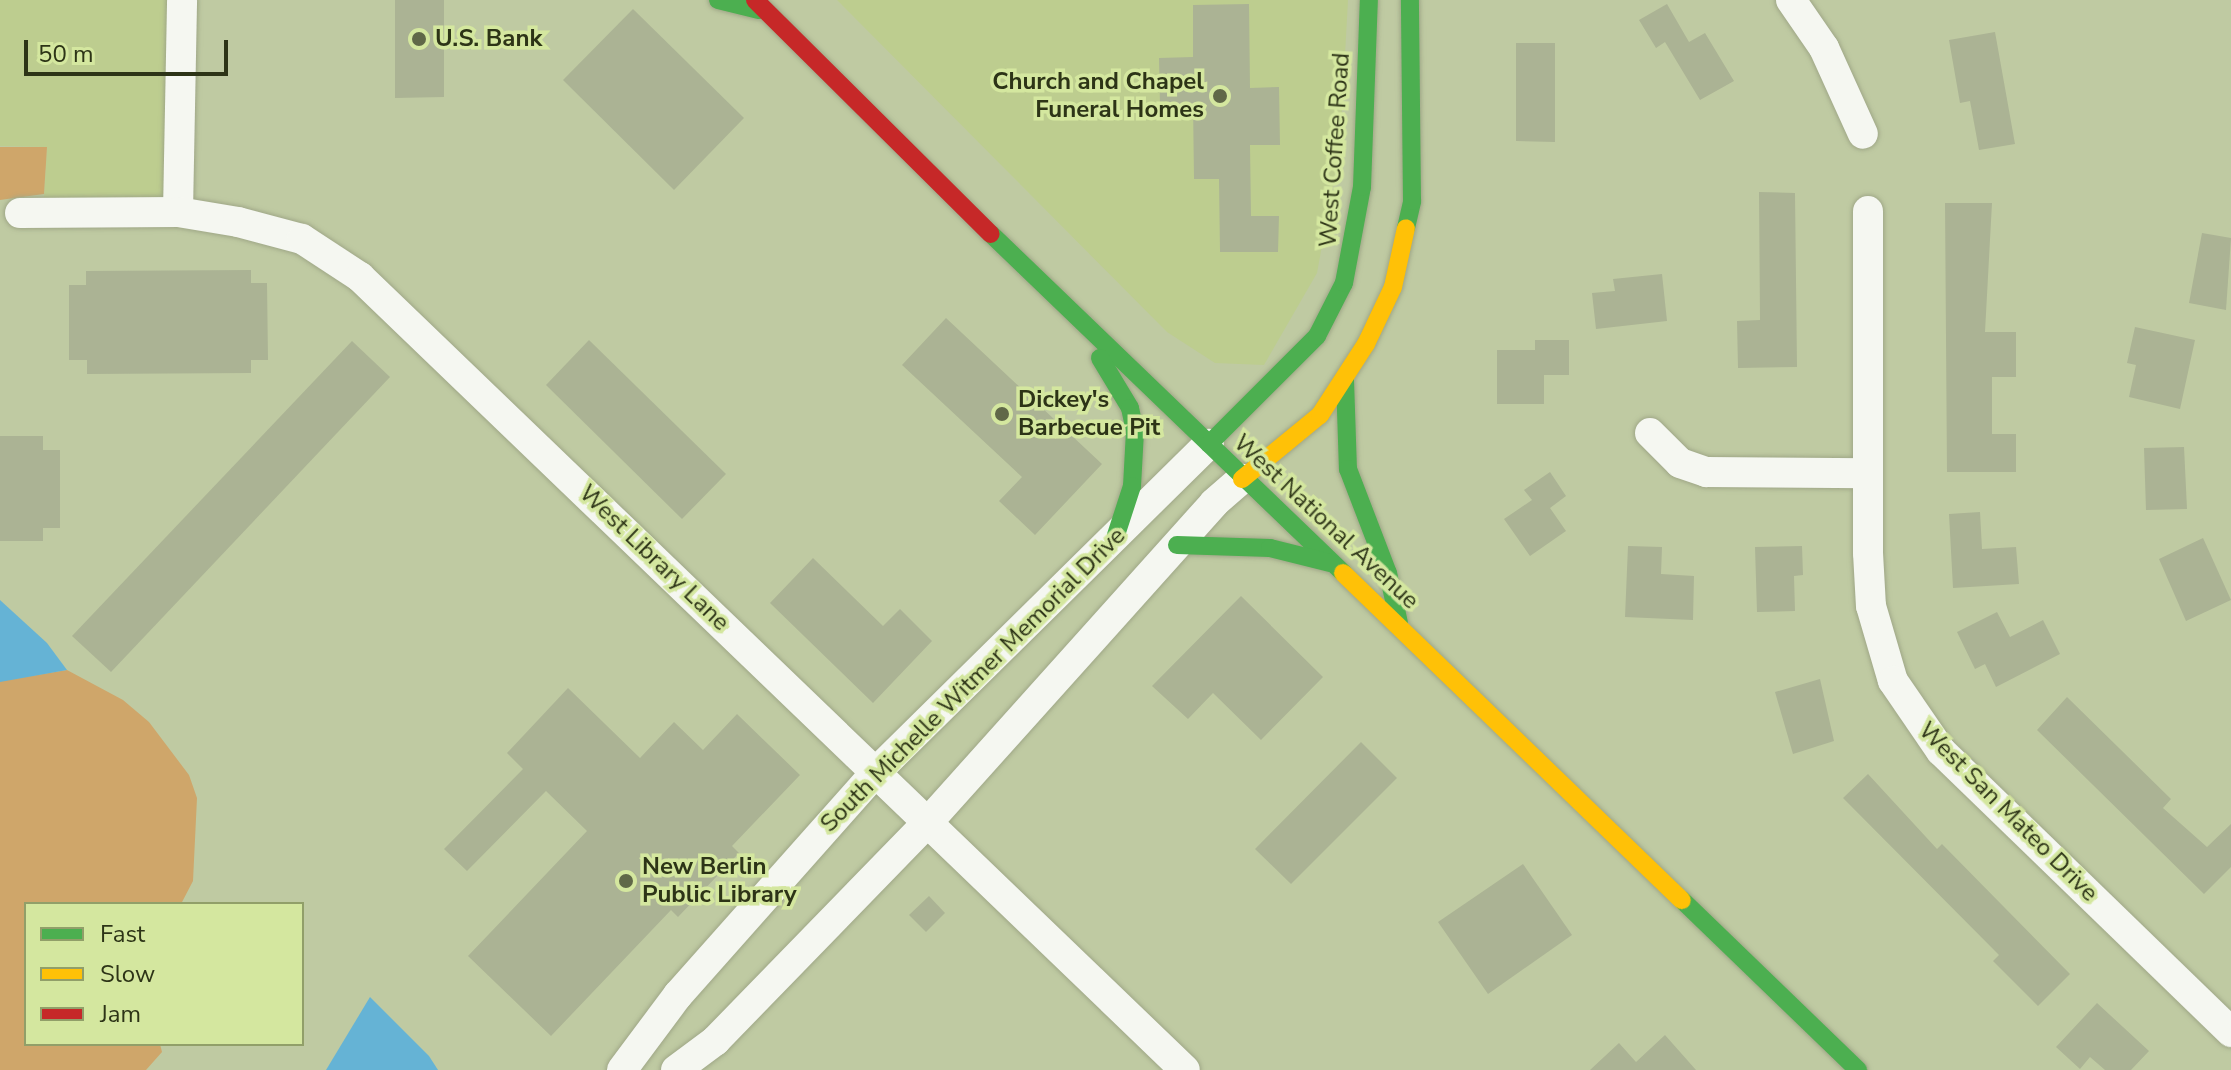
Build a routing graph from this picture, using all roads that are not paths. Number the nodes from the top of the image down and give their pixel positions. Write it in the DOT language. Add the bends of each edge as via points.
graph roads {
  1 [pos="182,0"];
  2 [pos="718,0"];
  3 [pos="1369,0"];
  4 [pos="1410,0"];
  5 [pos="1791,0"];
  6 [pos="757,5"];
  7 [pos="1863,134"];
  8 [pos="1868,211"];
  9 [pos="178,212"];
  10 [pos="31,213"];
  11 [pos="1058,298"];
  12 [pos="1345,380"];
  13 [pos="1650,433"];
  14 [pos="1209,444"];
  15 [pos="1868,473"];
  16 [pos="1242,479"];
  17 [pos="1116,535"];
  18 [pos="1177,545"];
  19 [pos="1335,565"];
  20 [pos="1399,623"];
  21 [pos="877,771"];
  22 [pos="929,821"];
  23 [pos="2229,1026"];
  24 [pos="622,1070"];
  25 [pos="676,1070"];
  26 [pos="1185,1070"];
  27 [pos="1858,1070"];
  1 -- 9 [label="street"];
  2 -- 6 [label="main road, West National Avenue"];
  3 -- 14 [label="main road, West Coffee Road" via="1362,187 1344,283 1317,336"];
  4 -- 12 [label="main road" via="1414,150 1408,231 1393,287"];
  5 -- 7 [label="street" via="1830,59"];
  6 -- 11 [label="main road, West National Avenue"];
  8 -- 15 [label="street, West San Mateo Drive"];
  9 -- 10 [label="street, West Library Lane"];
  9 -- 21 [label="street, West Library Lane" via="302,239 360,277"];
  11 -- 14 [label="main road, West National Avenue"];
  11 -- 17 [label="main road" via="1130,408 1136,454"];
  12 -- 16 [label="main road" via="1320,415"];
  12 -- 20 [label="main road" via="1348,469 1388,573"];
  13 -- 15 [label="street" via="1680,463 1706,472"];
  14 -- 16 [label="main road, West National Avenue"];
  14 -- 17 [label="street, South Michelle Witmer Memorial Drive"];
  15 -- 23 [label="street, West San Mateo Drive" via="1871,606 1893,681 1912,716 1941,751"];
  16 -- 18 [label="street"];
  16 -- 19 [label="main road, West National Avenue"];
  17 -- 21 [label="street, South Michelle Witmer Memorial Drive"];
  18 -- 19 [label="main road" via="1270,548"];
  18 -- 22 [label="street"];
  19 -- 20 [label="main road, West National Avenue"];
  20 -- 27 [label="main road, West National Avenue"];
  21 -- 22 [label="street, West Library Lane"];
  21 -- 24 [label="street, South Michelle Witmer Memorial Drive" via="678,995"];
  22 -- 25 [label="street" via="715,1041"];
  22 -- 26 [label="street, West Library Lane"];
}
